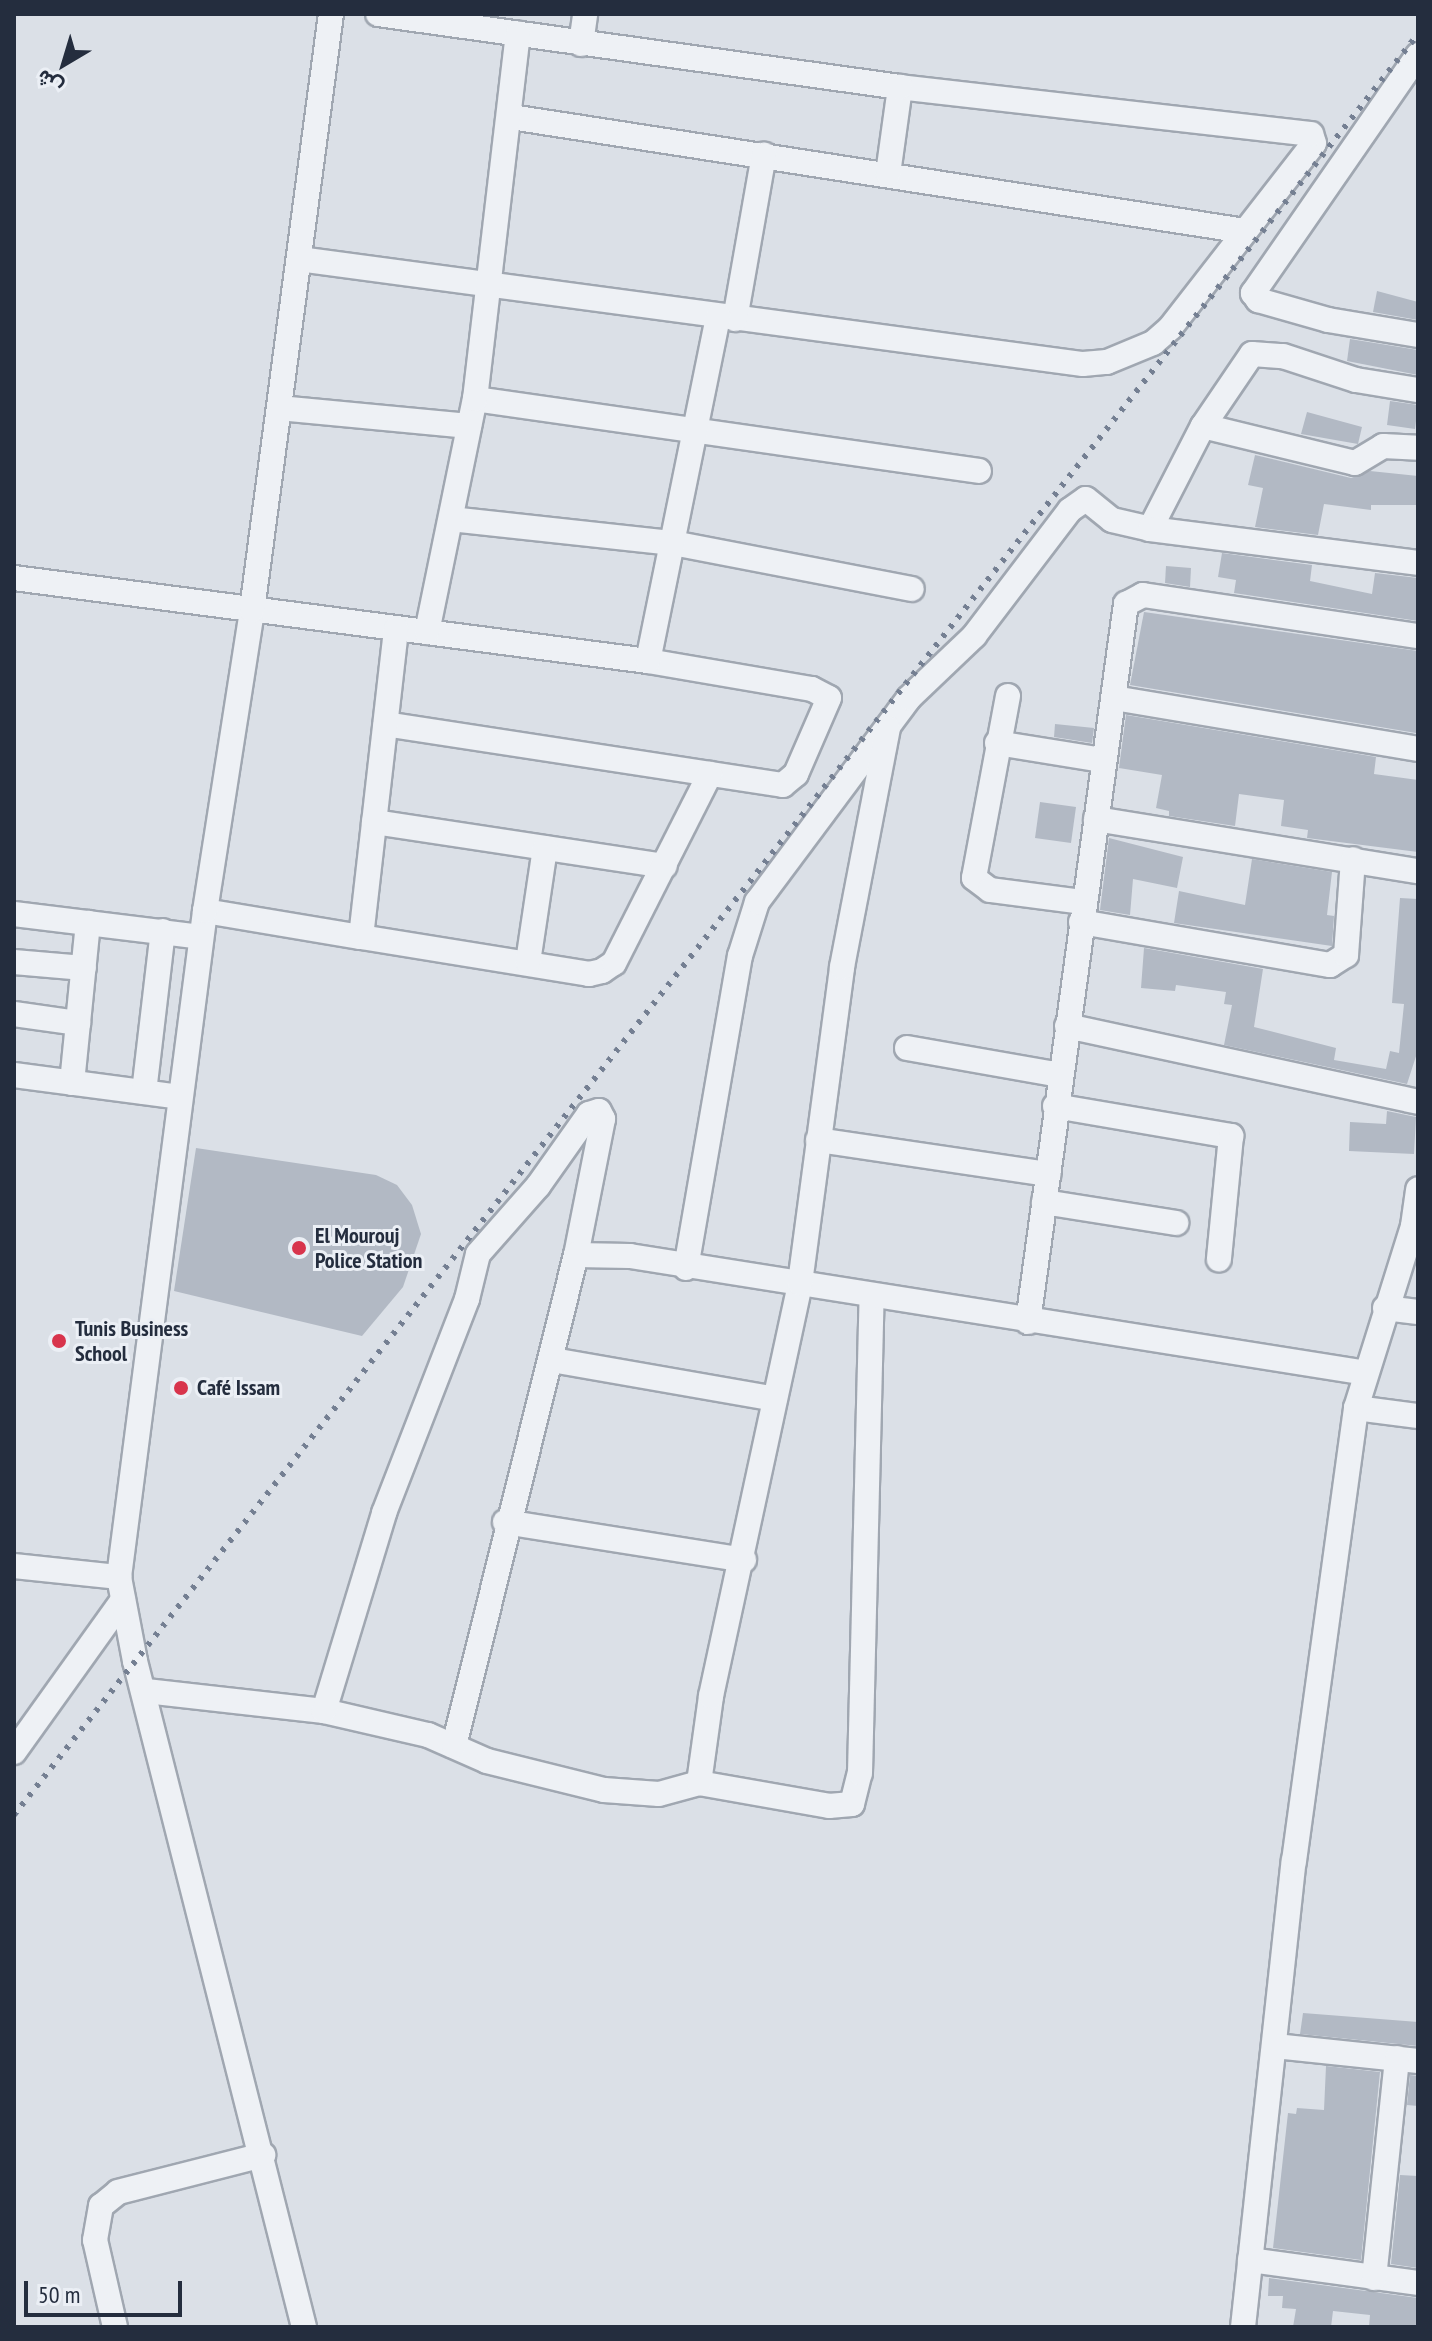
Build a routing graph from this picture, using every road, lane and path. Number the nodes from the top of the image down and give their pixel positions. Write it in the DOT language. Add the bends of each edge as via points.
graph roads {
  1 [pos="331,14"];
  2 [pos="378,14"];
  3 [pos="585,14"];
  4 [pos="472,20"];
  5 [pos="518,34"];
  6 [pos="581,44"];
  7 [pos="1418,55"];
  8 [pos="900,87"];
  9 [pos="511,117"];
  10 [pos="764,155"];
  11 [pos="888,174"];
  12 [pos="1245,231"];
  13 [pos="299,259"];
  14 [pos="489,281"];
  15 [pos="727,318"];
  16 [pos="1418,335"];
  17 [pos="1418,390"];
  18 [pos="475,399"];
  19 [pos="279,408"];
  20 [pos="469,426"];
  21 [pos="1203,426"];
  22 [pos="697,434"];
  23 [pos="1418,448"];
  24 [pos="979,471"];
  25 [pos="451,519"];
  26 [pos="1150,529"];
  27 [pos="673,543"];
  28 [pos="1418,563"];
  29 [pos="14,578"];
  30 [pos="912,589"];
  31 [pos="252,610"];
  32 [pos="396,629"];
  33 [pos="427,632"];
  34 [pos="1418,636"];
  35 [pos="648,661"];
  36 [pos="1008,696"];
  37 [pos="1114,698"];
  38 [pos="386,724"];
  39 [pos="889,725"];
  40 [pos="997,743"];
  41 [pos="1418,749"];
  42 [pos="1102,760"];
  43 [pos="710,774"];
  44 [pos="1096,819"];
  45 [pos="374,822"];
  46 [pos="545,848"];
  47 [pos="1353,859"];
  48 [pos="665,866"];
  49 [pos="1418,871"];
  50 [pos="205,911"];
  51 [pos="1082,912"];
  52 [pos="14,914"];
  53 [pos="88,923"];
  54 [pos="163,931"];
  55 [pos="201,937"];
  56 [pos="361,937"];
  57 [pos="14,962"];
  58 [pos="528,962"];
  59 [pos="84,968"];
  60 [pos="14,1014"];
  61 [pos="78,1023"];
  62 [pos="1067,1026"];
  63 [pos="907,1048"];
  64 [pos="14,1075"];
  65 [pos="1060,1075"];
  66 [pos="72,1083"];
  67 [pos="144,1092"];
  68 [pos="180,1097"];
  69 [pos="1418,1102"];
  70 [pos="1055,1106"];
  71 [pos="818,1140"];
  72 [pos="1049,1174"];
  73 [pos="1418,1189"];
  74 [pos="1044,1202"];
  75 [pos="1176,1223"];
  76 [pos="576,1255"];
  77 [pos="1219,1259"];
  78 [pos="686,1268"];
  79 [pos="800,1283"];
  80 [pos="872,1296"];
  81 [pos="1385,1308"];
  82 [pos="1418,1312"];
  83 [pos="1028,1322"];
  84 [pos="552,1360"];
  85 [pos="1366,1373"];
  86 [pos="775,1399"];
  87 [pos="1356,1408"];
  88 [pos="1418,1416"];
  89 [pos="505,1522"];
  90 [pos="744,1560"];
  91 [pos="14,1566"];
  92 [pos="121,1588"];
  93 [pos="146,1691"];
  94 [pos="324,1711"];
  95 [pos="454,1746"];
  96 [pos="14,1752"];
  97 [pos="699,1783"];
  98 [pos="1275,2046"];
  99 [pos="1408,2060"];
  100 [pos="263,2155"];
  101 [pos="1250,2260"];
  102 [pos="1374,2278"];
  103 [pos="1418,2283"];
  104 [pos="115,2327"];
  105 [pos="304,2327"];
  106 [pos="1243,2327"];
  1 -- 13 [label="street"];
  2 -- 4 [label="street"];
  3 -- 6 [label="street"];
  4 -- 5 [label="street"];
  5 -- 6 [label="street"];
  5 -- 9 [label="street"];
  6 -- 8 [label="street"];
  7 -- 16 [label="street" via="1253,293 1258,300 1328,320"];
  8 -- 11 [label="street"];
  8 -- 12 [label="street" via="1311,134 1314,143"];
  9 -- 10 [label="street"];
  9 -- 14 [label="street"];
  10 -- 11 [label="street"];
  10 -- 15 [label="street"];
  11 -- 12 [label="street"];
  12 -- 15 [label="street" via="1170,328 1153,343 1107,362 1083,364"];
  13 -- 14 [label="street"];
  13 -- 19 [label="street"];
  14 -- 15 [label="street"];
  14 -- 18 [label="street"];
  15 -- 22 [label="street"];
  17 -- 21 [label="street" via="1356,380 1298,359 1252,354"];
  18 -- 20 [label="street"];
  18 -- 22 [label="street"];
  19 -- 20 [label="street"];
  19 -- 31 [label="street"];
  20 -- 25 [label="street"];
  21 -- 23 [label="street" via="1355,463 1383,446"];
  21 -- 26 [label="street"];
  22 -- 24 [label="street"];
  22 -- 27 [label="street"];
  25 -- 27 [label="street"];
  25 -- 33 [label="street"];
  26 -- 28 [label="street"];
  26 -- 39 [label="street" via="1112,520 1082,499 1026,563 974,636"];
  27 -- 30 [label="street"];
  27 -- 35 [label="street"];
  29 -- 31 [label="street"];
  31 -- 32 [label="street"];
  31 -- 50 [label="street"];
  32 -- 33 [label="street"];
  32 -- 38 [label="street"];
  33 -- 35 [label="street"];
  34 -- 37 [label="street" via="1137,596 1126,604"];
  35 -- 43 [label="street" via="812,689 829,698 789,782"];
  36 -- 40 [label="street"];
  37 -- 41 [label="street"];
  37 -- 42 [label="street"];
  38 -- 43 [label="street"];
  38 -- 45 [label="street"];
  39 -- 71 [label="street" via="842,967"];
  39 -- 78 [label="street" via="783,864 751,917"];
  40 -- 42 [label="street"];
  40 -- 51 [label="street" via="975,871 978,885"];
  42 -- 44 [label="street"];
  43 -- 48 [label="street"];
  44 -- 47 [label="street"];
  44 -- 51 [label="street"];
  45 -- 46 [label="street"];
  45 -- 56 [label="street"];
  46 -- 48 [label="street"];
  46 -- 58 [label="street"];
  47 -- 49 [label="street"];
  47 -- 51 [label="street" via="1346,955 1330,965"];
  48 -- 58 [label="street" via="614,963 589,974"];
  50 -- 55 [label="street"];
  50 -- 56 [label="street"];
  51 -- 62 [label="street"];
  52 -- 53 [label="street"];
  53 -- 54 [label="street"];
  53 -- 59 [label="street"];
  54 -- 55 [label="street"];
  54 -- 67 [label="street"];
  55 -- 68 [label="street"];
  56 -- 58 [label="street"];
  57 -- 59 [label="street"];
  59 -- 61 [label="street"];
  60 -- 61 [label="street"];
  61 -- 66 [label="street"];
  62 -- 65 [label="street"];
  62 -- 69 [label="street"];
  63 -- 65 [label="street"];
  64 -- 66 [label="street"];
  65 -- 70 [label="street"];
  66 -- 67 [label="street"];
  67 -- 68 [label="street"];
  68 -- 92 [label="street"];
  70 -- 72 [label="street"];
  70 -- 77 [label="street" via="1231,1136"];
  71 -- 72 [label="street"];
  71 -- 79 [label="street"];
  72 -- 74 [label="street"];
  73 -- 81 [label="street" via="1413,1226"];
  74 -- 75 [label="street"];
  74 -- 83 [label="street"];
  76 -- 78 [label="street" via="630,1256"];
  76 -- 84 [label="street"];
  76 -- 94 [label="street" via="603,1119 599,1111 581,1123 538,1186 478,1254 467,1299 384,1513"];
  78 -- 79 [label="street"];
  79 -- 80 [label="street"];
  79 -- 86 [label="street"];
  80 -- 83 [label="street"];
  80 -- 97 [label="street" via="858,1793 844,1808"];
  81 -- 82 [label="street"];
  81 -- 85 [label="street"];
  83 -- 85 [label="street"];
  84 -- 86 [label="street"];
  84 -- 89 [label="street"];
  85 -- 87 [label="street"];
  86 -- 90 [label="street"];
  87 -- 88 [label="street"];
  87 -- 98 [label="street" via="1294,1861"];
  89 -- 90 [label="street"];
  89 -- 95 [label="street"];
  90 -- 97 [label="street" via="711,1696"];
  91 -- 92 [label="street"];
  92 -- 93 [label="street"];
  92 -- 96 [label="street"];
  93 -- 94 [label="street"];
  93 -- 100 [label="street"];
  94 -- 95 [label="street"];
  95 -- 97 [label="street" via="487,1761 604,1790 659,1794"];
  98 -- 99 [label="street"];
  98 -- 101 [label="street"];
  99 -- 102 [label="street"];
  100 -- 104 [label="street" via="118,2192 101,2206 95,2240"];
  100 -- 105 [label="street"];
  101 -- 102 [label="street"];
  101 -- 106 [label="street"];
  102 -- 103 [label="street"];
}
